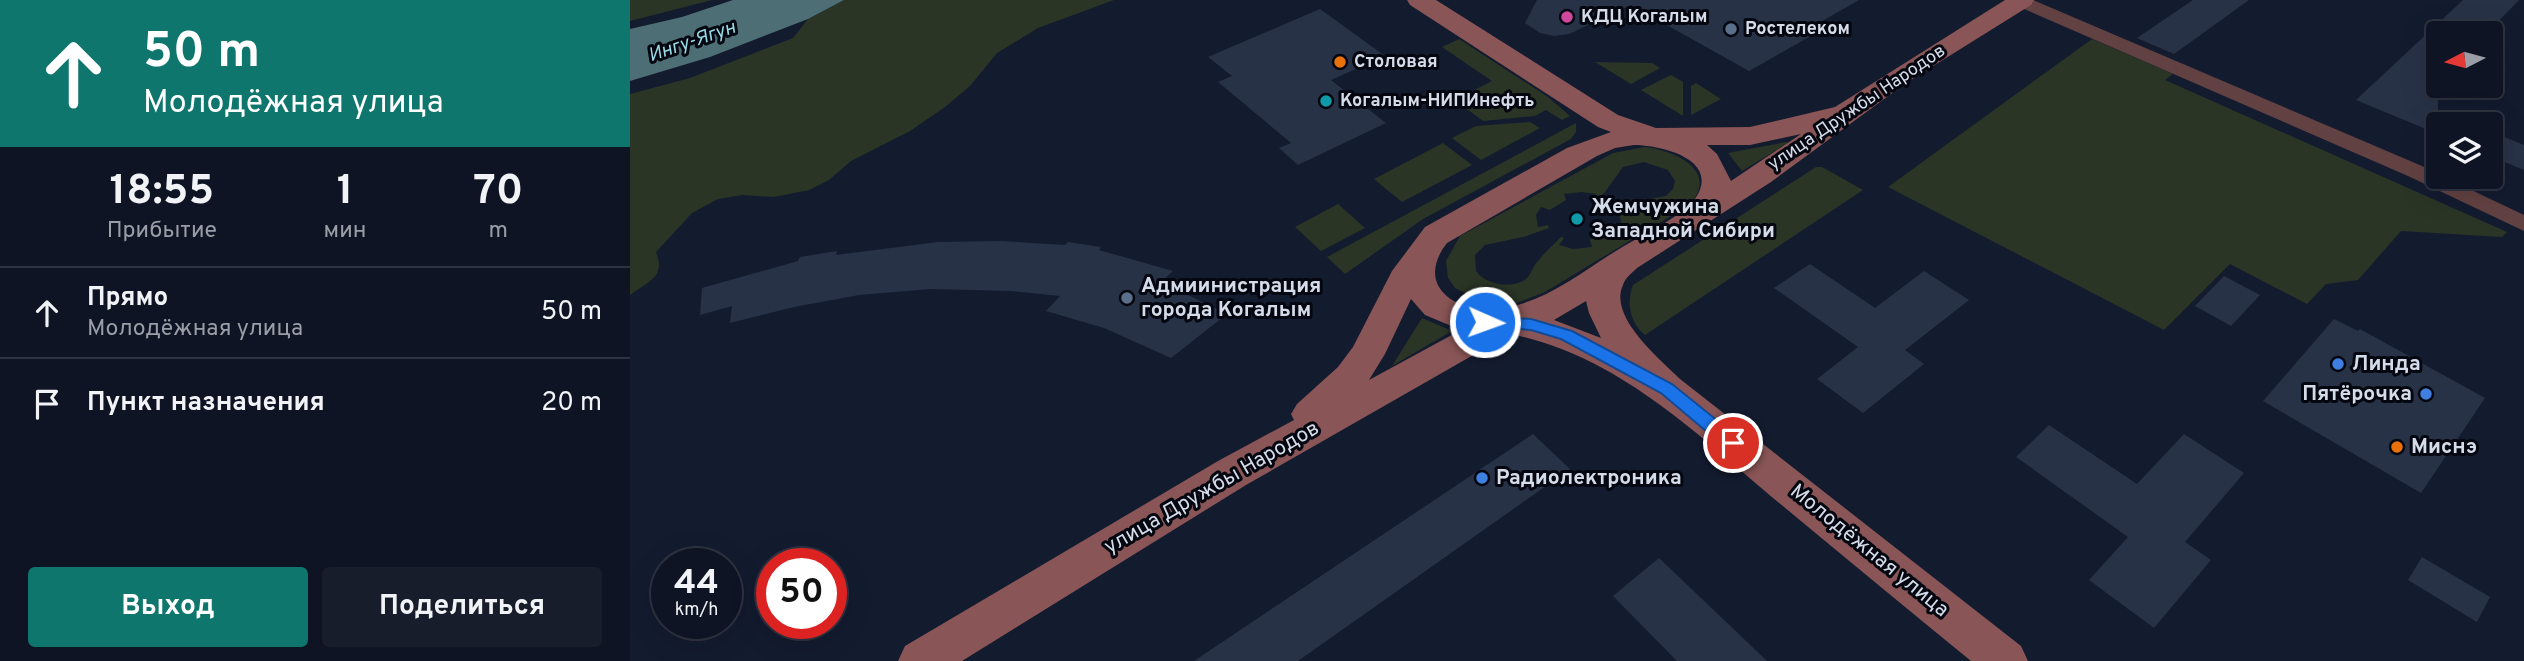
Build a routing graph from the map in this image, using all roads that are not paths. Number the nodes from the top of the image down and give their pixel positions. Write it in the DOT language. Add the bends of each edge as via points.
graph roads {
  1 [pos="1419,0"];
  2 [pos="2021,0"];
  3 [pos="1564,94"];
  4 [pos="1854,107"];
  5 [pos="1653,137"];
  6 [pos="1577,156"];
  7 [pos="1693,218"];
  8 [pos="2524,224"];
  9 [pos="1426,247"];
  10 [pos="1628,258"];
  11 [pos="1506,321"];
  12 [pos="1667,389"];
  13 [pos="1232,473"];
  14 [pos="921,661"];
  15 [pos="2005,661"];
  1 -- 3 [label="main road"];
  2 -- 4 [label="main road, улица Дружбы Народов"];
  2 -- 8 [label="street" via="2415,171"];
  3 -- 5 [label="main road" via="1608,121"];
  3 -- 6 [label="main road" via="1587,124 1586,144"];
  4 -- 5 [label="main road" via="1797,126 1750,135"];
  4 -- 7 [label="main road, улица Дружбы Народов"];
  5 -- 6 [label="main road, улица Дружбы Народов" via="1616,139"];
  5 -- 7 [label="main road, улица Дружбы Народов" via="1694,150 1713,171 1715,195"];
  6 -- 9 [label="main road, улица Дружбы Народов" via="1451,226"];
  7 -- 10 [label="main road, улица Дружбы Народов"];
  9 -- 11 [label="main road, улица Дружбы Народов" via="1418,275 1432,301 1464,319"];
  9 -- 13 [label="main road" via="1351,377"];
  10 -- 11 [label="main road, улица Дружбы Народов" via="1546,309"];
  10 -- 12 [label="main road" via="1604,289 1604,308 1621,338"];
  11 -- 12 [label="main road" via="1566,335"];
  11 -- 13 [label="main road, улица Дружбы Народов"];
  12 -- 15 [label="main road, Молодёжная улица"];
  13 -- 14 [label="main road, улица Дружбы Народов"];
}
